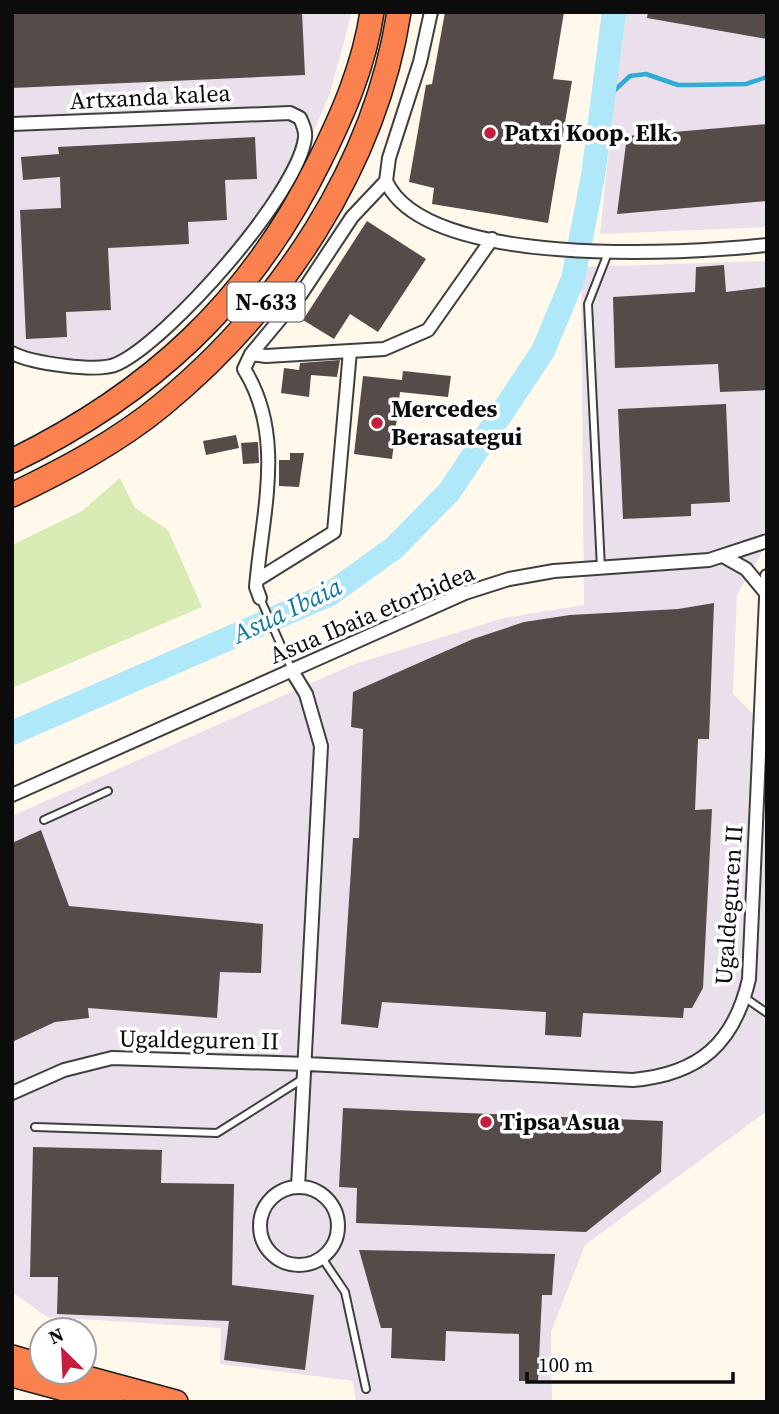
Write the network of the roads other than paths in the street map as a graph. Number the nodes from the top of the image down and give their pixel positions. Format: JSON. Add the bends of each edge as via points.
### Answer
{"nodes":[{"id":1,"x":372,"y":12,"type":"edge"},
{"id":2,"x":399,"y":12,"type":"edge"},
{"id":3,"x":431,"y":12,"type":"edge"},
{"id":4,"x":12,"y":124,"type":"edge"},
{"id":5,"x":386,"y":180,"type":"junction"},
{"id":6,"x":492,"y":239,"type":"junction"},
{"id":7,"x":767,"y":245,"type":"edge"},
{"id":8,"x":608,"y":253,"type":"junction"},
{"id":9,"x":350,"y":351,"type":"junction"},
{"id":10,"x":12,"y":354,"type":"edge"},
{"id":11,"x":251,"y":354,"type":"junction"},
{"id":12,"x":12,"y":461,"type":"edge"},
{"id":13,"x":12,"y":495,"type":"edge"},
{"id":14,"x":767,"y":541,"type":"edge"},
{"id":15,"x":723,"y":555,"type":"junction"},
{"id":16,"x":601,"y":568,"type":"junction"},
{"id":17,"x":767,"y":576,"type":"edge"},
{"id":18,"x":257,"y":580,"type":"junction"},
{"id":19,"x":765,"y":592,"type":"junction"},
{"id":20,"x":260,"y":598,"type":"joint"},
{"id":21,"x":292,"y":671,"type":"junction"},
{"id":22,"x":763,"y":741,"type":"edge"},
{"id":23,"x":108,"y":791,"type":"dead end"},
{"id":24,"x":12,"y":795,"type":"edge"},
{"id":25,"x":44,"y":820,"type":"dead end"},
{"id":26,"x":744,"y":997,"type":"junction"},
{"id":27,"x":767,"y":1013,"type":"edge"},
{"id":28,"x":307,"y":1070,"type":"junction"},
{"id":29,"x":12,"y":1093,"type":"edge"},
{"id":30,"x":34,"y":1126,"type":"dead end"},
{"id":31,"x":298,"y":1187,"type":"junction"},
{"id":32,"x":322,"y":1258,"type":"junction"},
{"id":33,"x":12,"y":1375,"type":"edge"},
{"id":34,"x":98,"y":1381,"type":"edge"},
{"id":35,"x":366,"y":1389,"type":"dead end"},
{"id":36,"x":112,"y":1402,"type":"edge"},
{"id":37,"x":176,"y":1402,"type":"edge"}],
"edges":[{"from":1,"to":12,"type":"highway","number":"N-633","via":[[347,107],[300,201],[242,288],[170,361],[138,386],[77,427]]},
{"from":2,"to":13,"type":"highway","number":"N-633","via":[[378,98],[360,146],[323,217],[265,303],[160,407],[86,456]]},
{"from":3,"to":5,"type":"street"},
{"from":4,"to":10,"type":"street","name":"Artxanda kalea","via":[[290,113],[300,118],[305,139],[298,160],[239,251],[199,296],[138,351],[115,365],[98,368]]},
{"from":5,"to":6,"type":"street","via":[[398,202],[411,211]]},
{"from":5,"to":11,"type":"street","via":[[352,217],[300,294]]},
{"from":6,"to":8,"type":"street"},
{"from":6,"to":9,"type":"street","via":[[428,330],[384,349]]},
{"from":7,"to":8,"type":"street","via":[[694,253]]},
{"from":8,"to":16,"type":"lane","via":[[588,304]]},
{"from":9,"to":11,"type":"street"},
{"from":9,"to":18,"type":"street","via":[[334,531]]},
{"from":11,"to":18,"type":"street","via":[[244,369],[261,403],[269,457]]},
{"from":14,"to":15,"type":"street","name":"Asua Ibaia etorbidea"},
{"from":15,"to":16,"type":"street","name":"Asua Ibaia etorbidea"},
{"from":15,"to":19,"type":"street","via":[[746,569]]},
{"from":16,"to":21,"type":"street","name":"Asua Ibaia etorbidea","via":[[554,571],[476,590]]},
{"from":17,"to":19,"type":"street","name":"Ugaldeguren II"},
{"from":18,"to":20,"type":"street"},
{"from":19,"to":22,"type":"street","name":"Ugaldeguren II"},
{"from":20,"to":21,"type":"lane","name":"Ugaldeguren II"},
{"from":21,"to":24,"type":"street","name":"Asua Ibaia etorbidea"},
{"from":21,"to":28,"type":"street","name":"Ugaldeguren II","via":[[306,694],[321,746]]},
{"from":22,"to":26,"type":"street","name":"Ugaldeguren II","via":[[749,979]]},
{"from":23,"to":25,"type":"lane"},
{"from":26,"to":27,"type":"lane"},
{"from":26,"to":28,"type":"street","name":"Ugaldeguren II","via":[[737,1019],[714,1049],[681,1072],[658,1078]]},
{"from":28,"to":29,"type":"street","name":"Ugaldeguren II","via":[[112,1058],[64,1070]]},
{"from":28,"to":30,"type":"lane","via":[[217,1133]]},
{"from":28,"to":31,"type":"street","name":"Ugaldeguren II"},
{"from":31,"to":32,"type":"street","via":[[321,1194],[336,1214],[336,1238]]},
{"from":31,"to":32,"type":"street","via":[[285,1189],[265,1206],[260,1219],[264,1245],[284,1263],[310,1264]]},
{"from":32,"to":35,"type":"lane","via":[[345,1292]]},
{"from":33,"to":36,"type":"highway"},
{"from":34,"to":37,"type":"highway"}]}
